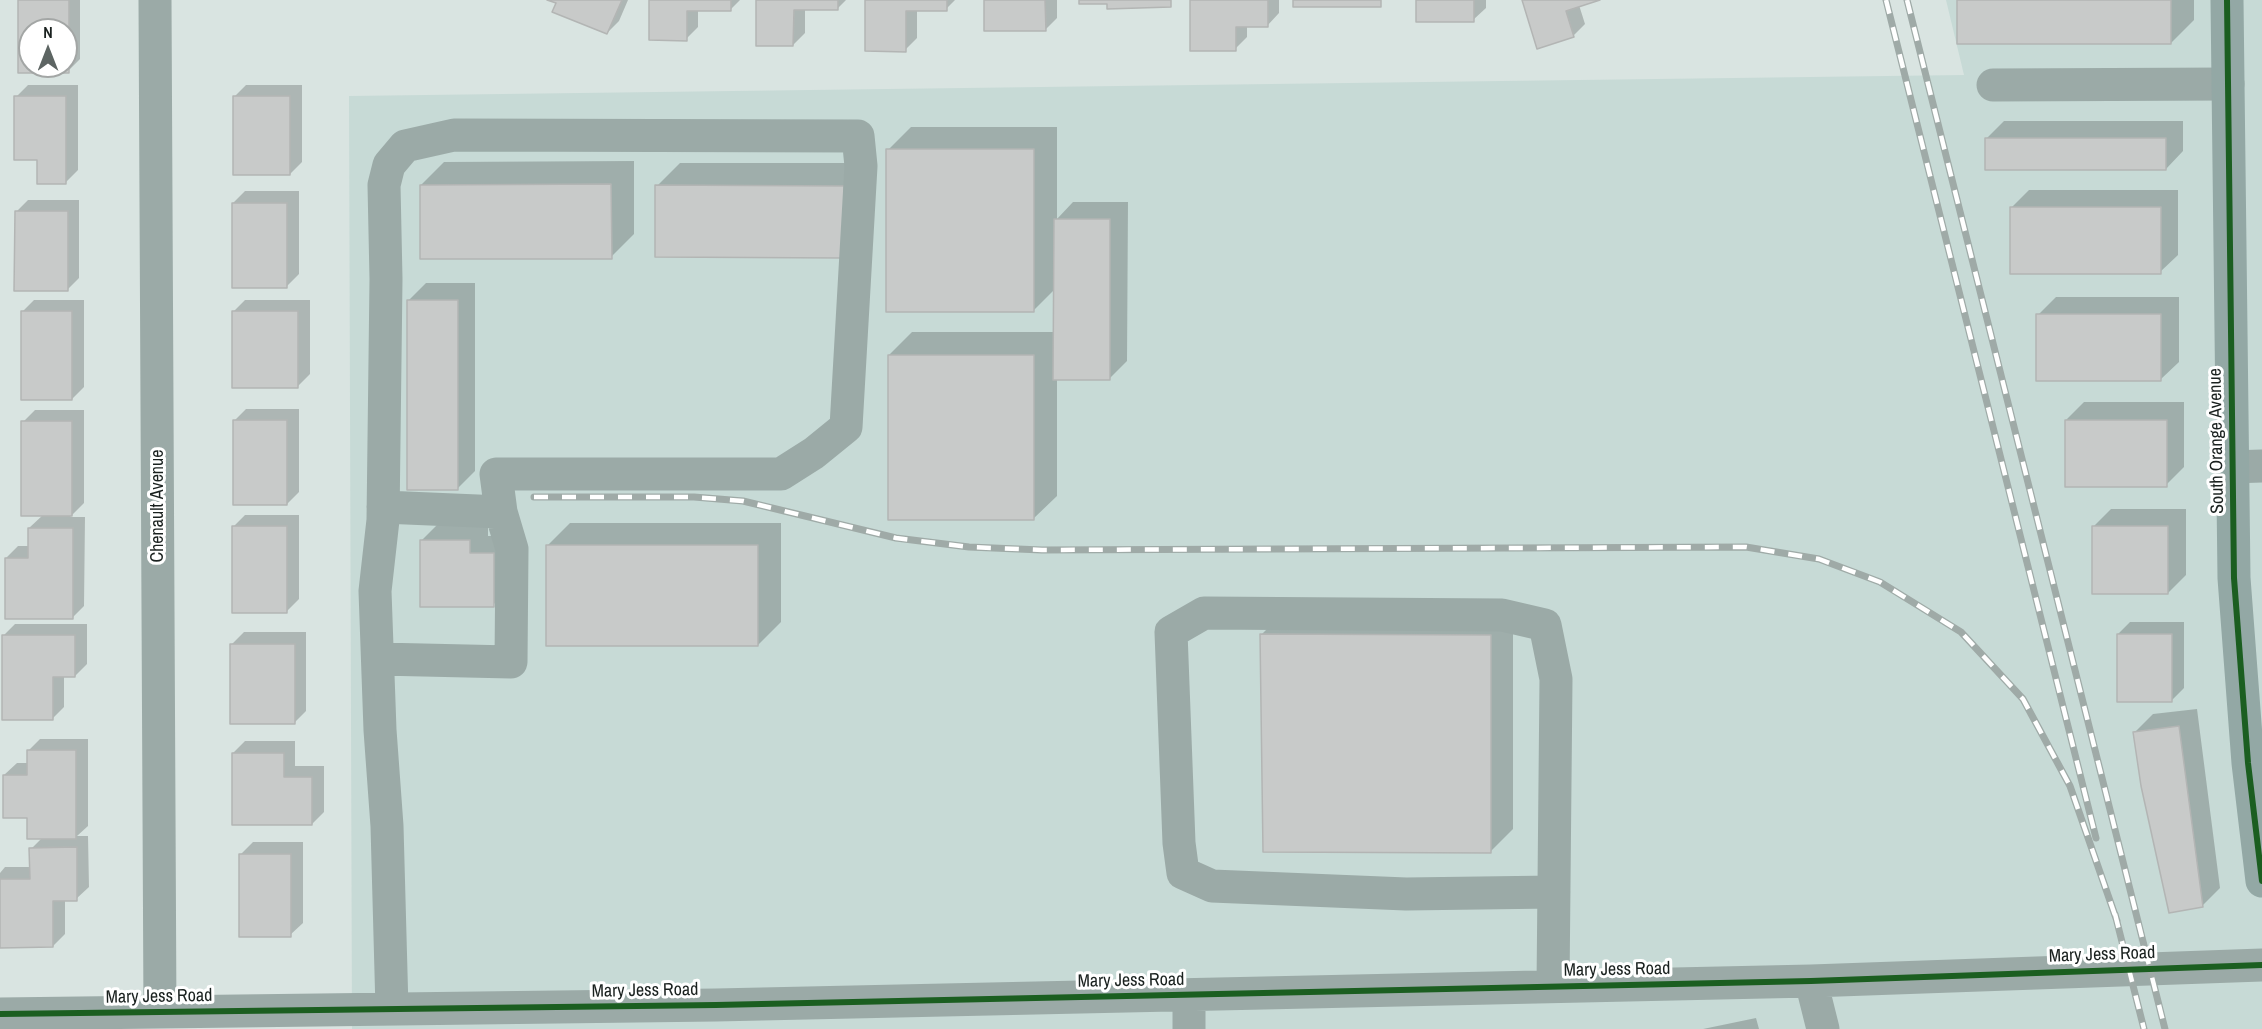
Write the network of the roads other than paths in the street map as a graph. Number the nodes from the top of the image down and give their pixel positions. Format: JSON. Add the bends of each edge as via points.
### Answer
{"nodes":[{"id":1,"x":156,"y":0,"type":"edge"},
{"id":2,"x":2227,"y":0,"type":"edge"},
{"id":3,"x":2228,"y":84,"type":"junction"},
{"id":4,"x":1993,"y":85,"type":"dead end"},
{"id":5,"x":2247,"y":467,"type":"edge"},
{"id":6,"x":383,"y":507,"type":"junction"},
{"id":7,"x":501,"y":512,"type":"junction"},
{"id":8,"x":379,"y":659,"type":"junction"},
{"id":9,"x":2252,"y":701,"type":"edge"},
{"id":10,"x":2262,"y":881,"type":"edge"},
{"id":11,"x":1554,"y":892,"type":"junction"},
{"id":12,"x":2262,"y":965,"type":"edge"},
{"id":13,"x":1811,"y":981,"type":"junction"},
{"id":14,"x":1553,"y":986,"type":"junction"},
{"id":15,"x":1189,"y":995,"type":"junction"},
{"id":16,"x":392,"y":1009,"type":"junction"},
{"id":17,"x":159,"y":1012,"type":"junction"},
{"id":18,"x":0,"y":1014,"type":"edge"},
{"id":19,"x":716,"y":1017,"type":"edge"},
{"id":20,"x":91,"y":1021,"type":"edge"},
{"id":21,"x":1189,"y":1029,"type":"edge"},
{"id":22,"x":1823,"y":1029,"type":"edge"}],
"edges":[{"from":1,"to":17,"type":"street","name":"Chenault Avenue"},
{"from":2,"to":3,"type":"main road","name":"South Orange Avenue"},
{"from":3,"to":4,"type":"street"},
{"from":3,"to":5,"type":"main road","name":"South Orange Avenue"},
{"from":5,"to":9,"type":"main road","name":"South Orange Avenue","via":[[2234,578]]},
{"from":6,"to":7,"type":"street"},
{"from":6,"to":7,"type":"street","via":[[384,185],[389,165],[405,146],[454,135],[858,136],[861,166],[846,427],[781,474],[496,474]]},
{"from":6,"to":8,"type":"street","via":[[375,591]]},
{"from":7,"to":8,"type":"street","via":[[512,549],[511,662]]},
{"from":8,"to":16,"type":"street"},
{"from":9,"to":10,"type":"main road","name":"South Orange Avenue"},
{"from":11,"to":11,"type":"street","via":[[1556,679],[1545,625],[1502,615],[1204,613],[1171,632],[1183,873],[1212,886],[1406,894]]},
{"from":11,"to":14,"type":"street"},
{"from":12,"to":13,"type":"street","name":"Mary Jess Road"},
{"from":13,"to":14,"type":"street","name":"Mary Jess Road"},
{"from":13,"to":22,"type":"street"},
{"from":14,"to":15,"type":"street","name":"Mary Jess Road"},
{"from":15,"to":19,"type":"street","name":"Mary Jess Road"},
{"from":15,"to":21,"type":"street"},
{"from":16,"to":17,"type":"street","name":"Mary Jess Road"},
{"from":16,"to":19,"type":"street","name":"Mary Jess Road"},
{"from":17,"to":20,"type":"street","name":"Mary Jess Road"},
{"from":18,"to":20,"type":"street","name":"Mary Jess Road"}]}
